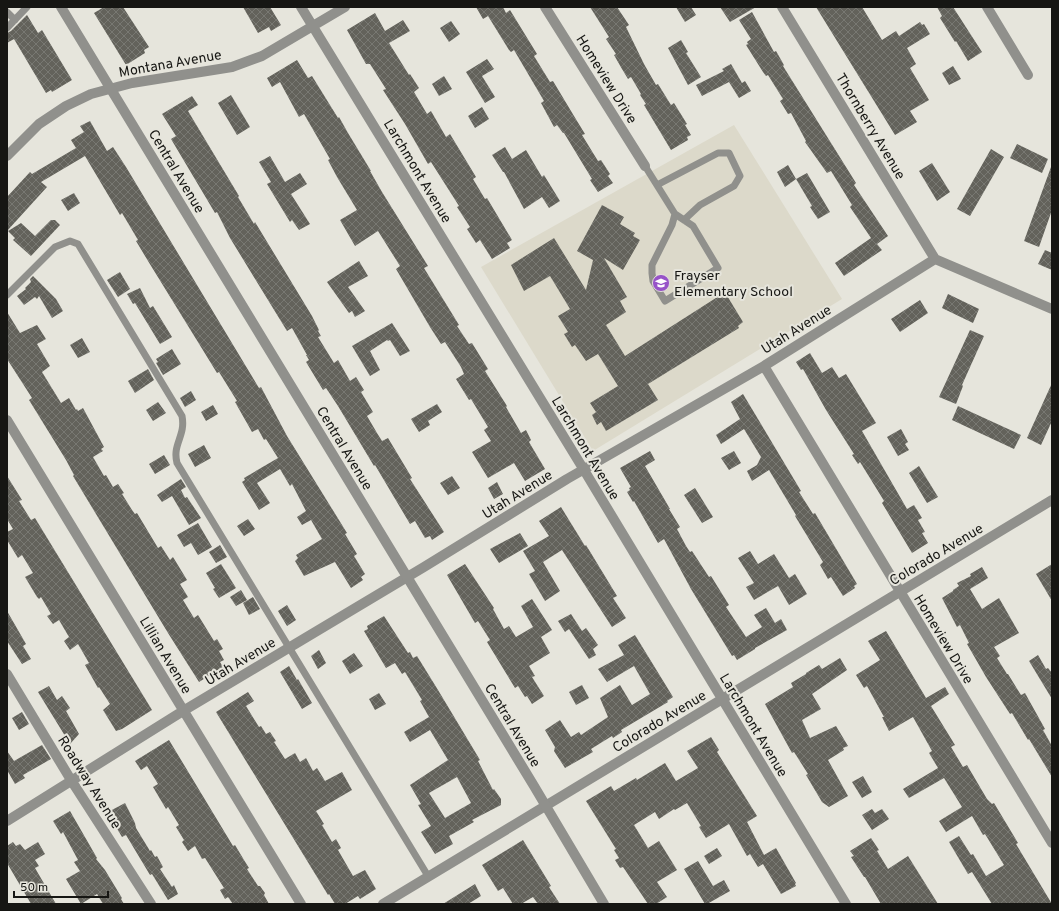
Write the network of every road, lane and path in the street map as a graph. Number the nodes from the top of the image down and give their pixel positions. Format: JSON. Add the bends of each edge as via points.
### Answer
{"nodes":[{"id":1,"x":27,"y":7,"type":"edge"},
{"id":2,"x":61,"y":7,"type":"edge"},
{"id":3,"x":301,"y":7,"type":"edge"},
{"id":4,"x":346,"y":7,"type":"edge"},
{"id":5,"x":545,"y":7,"type":"edge"},
{"id":6,"x":782,"y":7,"type":"edge"},
{"id":7,"x":987,"y":7,"type":"edge"},
{"id":8,"x":7,"y":12,"type":"edge"},
{"id":9,"x":15,"y":20,"type":"junction"},
{"id":10,"x":313,"y":27,"type":"junction"},
{"id":11,"x":7,"y":28,"type":"edge"},
{"id":12,"x":1028,"y":75,"type":"dead end"},
{"id":13,"x":110,"y":88,"type":"junction"},
{"id":14,"x":7,"y":156,"type":"edge"},
{"id":15,"x":646,"y":166,"type":"joint"},
{"id":16,"x":657,"y":185,"type":"junction"},
{"id":17,"x":675,"y":214,"type":"junction"},
{"id":18,"x":684,"y":220,"type":"junction"},
{"id":19,"x":935,"y":259,"type":"junction"},
{"id":20,"x":7,"y":295,"type":"edge"},
{"id":21,"x":1052,"y":309,"type":"edge"},
{"id":22,"x":764,"y":366,"type":"junction"},
{"id":23,"x":7,"y":420,"type":"edge"},
{"id":24,"x":584,"y":470,"type":"junction"},
{"id":25,"x":1052,"y":500,"type":"edge"},
{"id":26,"x":407,"y":577,"type":"junction"},
{"id":27,"x":900,"y":592,"type":"junction"},
{"id":28,"x":290,"y":648,"type":"junction"},
{"id":29,"x":7,"y":674,"type":"edge"},
{"id":30,"x":722,"y":699,"type":"junction"},
{"id":31,"x":184,"y":711,"type":"junction"},
{"id":32,"x":71,"y":780,"type":"junction"},
{"id":33,"x":545,"y":806,"type":"junction"},
{"id":34,"x":7,"y":821,"type":"edge"},
{"id":35,"x":1052,"y":843,"type":"edge"},
{"id":36,"x":428,"y":876,"type":"junction"},
{"id":37,"x":390,"y":902,"type":"edge"},
{"id":38,"x":151,"y":904,"type":"edge"},
{"id":39,"x":301,"y":904,"type":"edge"},
{"id":40,"x":604,"y":904,"type":"edge"},
{"id":41,"x":846,"y":904,"type":"edge"}],
"edges":[{"from":1,"to":9,"type":"lane"},
{"from":2,"to":13,"type":"street","name":"Central Avenue"},
{"from":3,"to":10,"type":"street","name":"Larchmont Avenue"},
{"from":4,"to":10,"type":"street","name":"Montana Avenue"},
{"from":5,"to":15,"type":"street","name":"Homeview Drive"},
{"from":6,"to":19,"type":"street","name":"Thornberry Avenue"},
{"from":7,"to":12,"type":"street"},
{"from":8,"to":9,"type":"lane"},
{"from":9,"to":11,"type":"lane"},
{"from":10,"to":13,"type":"street","name":"Montana Avenue","via":[[262,56],[232,66]]},
{"from":10,"to":24,"type":"street","name":"Larchmont Avenue"},
{"from":13,"to":14,"type":"street","name":"Montana Avenue","via":[[66,106],[39,124]]},
{"from":13,"to":26,"type":"street","name":"Central Avenue"},
{"from":15,"to":16,"type":"lane"},
{"from":16,"to":17,"type":"lane"},
{"from":16,"to":18,"type":"lane","via":[[718,153],[729,153],[740,176],[734,186],[700,205]]},
{"from":17,"to":18,"type":"lane"},
{"from":17,"to":18,"type":"lane","via":[[672,226],[652,265],[653,281],[665,301],[718,268],[692,226]]},
{"from":19,"to":21,"type":"street"},
{"from":19,"to":22,"type":"street","name":"Utah Avenue"},
{"from":20,"to":28,"type":"lane","via":[[55,247],[70,241],[78,244],[182,416],[183,428],[175,451],[177,463]]},
{"from":22,"to":24,"type":"street","name":"Utah Avenue"},
{"from":22,"to":27,"type":"street","name":"Homeview Drive"},
{"from":23,"to":31,"type":"street","name":"Lillian Avenue"},
{"from":24,"to":26,"type":"street","name":"Utah Avenue"},
{"from":24,"to":30,"type":"street","name":"Larchmont Avenue"},
{"from":25,"to":27,"type":"street","name":"Colorado Avenue"},
{"from":26,"to":28,"type":"street","name":"Utah Avenue"},
{"from":26,"to":33,"type":"street","name":"Central Avenue"},
{"from":27,"to":30,"type":"street","name":"Colorado Avenue"},
{"from":27,"to":35,"type":"street","name":"Homeview Drive"},
{"from":28,"to":31,"type":"street","name":"Utah Avenue"},
{"from":28,"to":36,"type":"lane"},
{"from":29,"to":32,"type":"street","name":"Roadway Avenue"},
{"from":30,"to":33,"type":"street","name":"Colorado Avenue"},
{"from":30,"to":41,"type":"street","name":"Larchmont Avenue"},
{"from":31,"to":32,"type":"street","name":"Utah Avenue"},
{"from":31,"to":39,"type":"street","name":"Lillian Avenue"},
{"from":32,"to":34,"type":"street","name":"Utah Avenue"},
{"from":32,"to":38,"type":"street","name":"Roadway Avenue"},
{"from":33,"to":36,"type":"street","name":"Colorado Avenue"},
{"from":33,"to":40,"type":"street","name":"Central Avenue"},
{"from":36,"to":37,"type":"street","name":"Colorado Avenue"}]}
